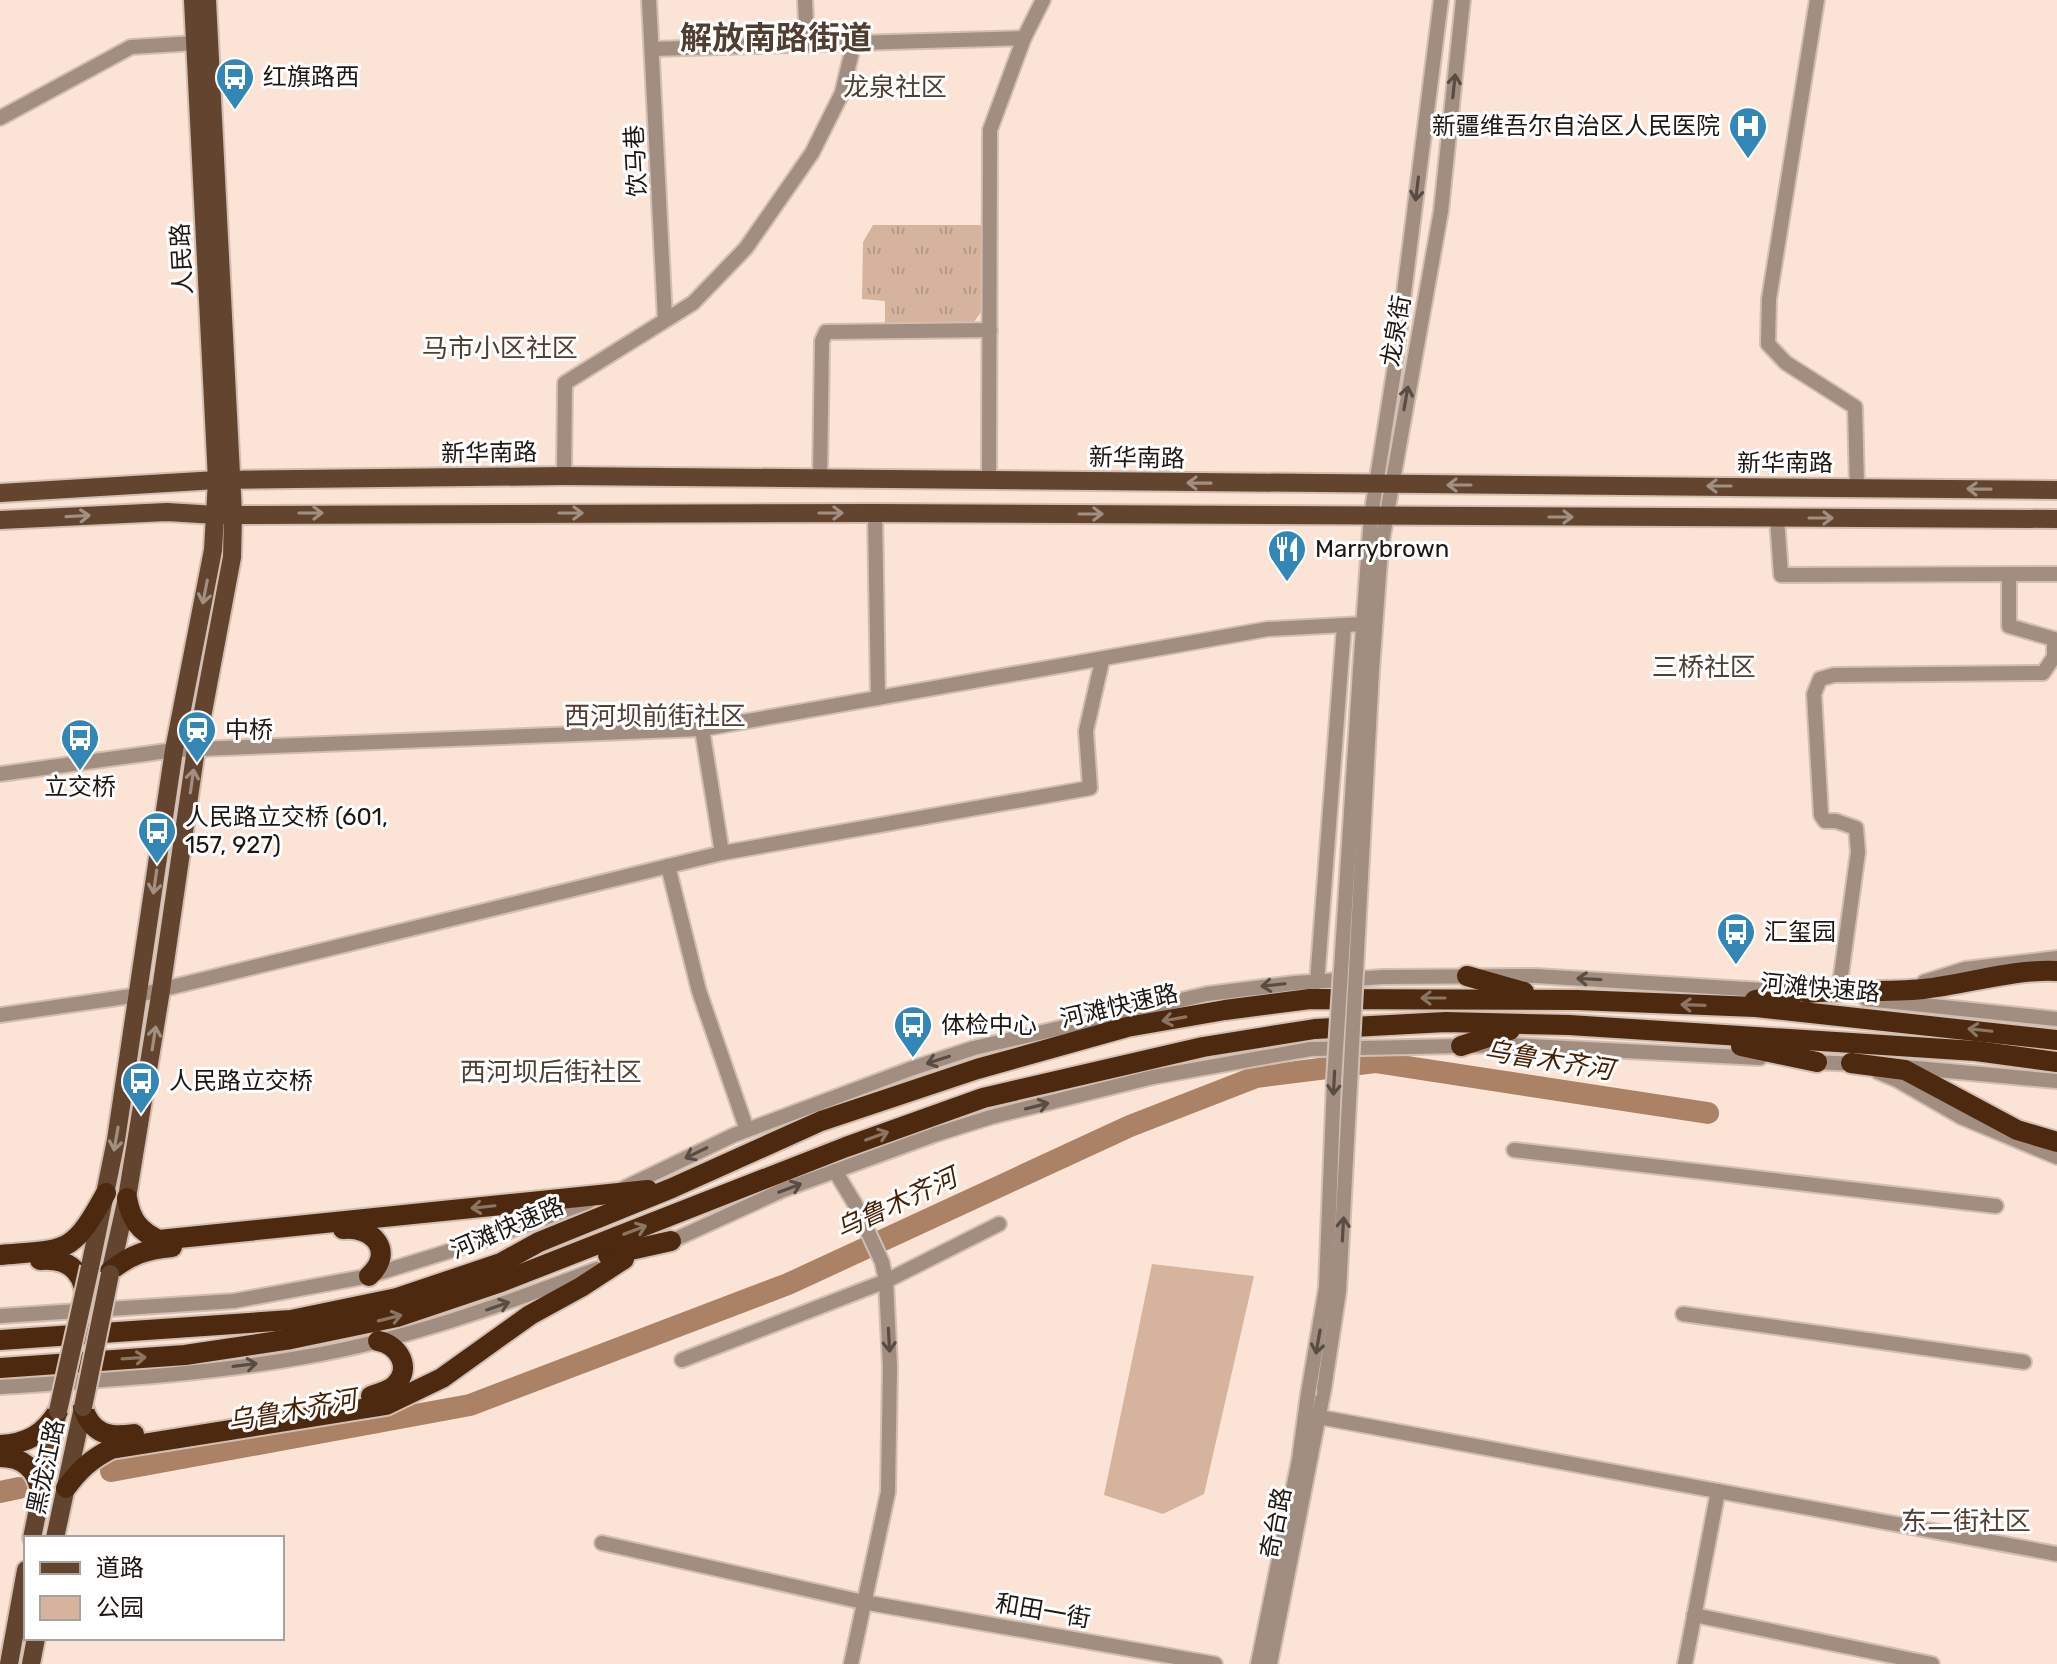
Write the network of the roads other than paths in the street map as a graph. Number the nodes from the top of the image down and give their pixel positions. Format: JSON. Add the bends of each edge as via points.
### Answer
{"nodes":[{"id":1,"x":193,"y":0,"type":"edge"},
{"id":2,"x":207,"y":0,"type":"edge"},
{"id":3,"x":649,"y":0,"type":"edge"},
{"id":4,"x":805,"y":0,"type":"edge"},
{"id":5,"x":1043,"y":0,"type":"edge"},
{"id":6,"x":1441,"y":0,"type":"edge"},
{"id":7,"x":1463,"y":0,"type":"edge"},
{"id":8,"x":1817,"y":0,"type":"edge"},
{"id":9,"x":1024,"y":38,"type":"junction"},
{"id":10,"x":195,"y":43,"type":"junction"},
{"id":11,"x":854,"y":43,"type":"junction"},
{"id":12,"x":807,"y":44,"type":"junction"},
{"id":13,"x":652,"y":49,"type":"junction"},
{"id":14,"x":0,"y":118,"type":"edge"},
{"id":15,"x":665,"y":320,"type":"junction"},
{"id":16,"x":990,"y":330,"type":"junction"},
{"id":17,"x":564,"y":476,"type":"junction"},
{"id":18,"x":820,"y":479,"type":"junction"},
{"id":19,"x":224,"y":480,"type":"junction"},
{"id":20,"x":989,"y":480,"type":"junction"},
{"id":21,"x":1383,"y":485,"type":"junction"},
{"id":22,"x":1857,"y":487,"type":"junction"},
{"id":23,"x":2057,"y":490,"type":"edge"},
{"id":24,"x":0,"y":493,"type":"edge"},
{"id":25,"x":875,"y":513,"type":"junction"},
{"id":26,"x":225,"y":514,"type":"junction"},
{"id":27,"x":1379,"y":516,"type":"junction"},
{"id":28,"x":1777,"y":518,"type":"junction"},
{"id":29,"x":2057,"y":519,"type":"edge"},
{"id":30,"x":0,"y":520,"type":"edge"},
{"id":31,"x":2009,"y":574,"type":"junction"},
{"id":32,"x":2057,"y":574,"type":"edge"},
{"id":33,"x":1363,"y":624,"type":"junction"},
{"id":34,"x":1344,"y":627,"type":"junction"},
{"id":35,"x":1102,"y":661,"type":"junction"},
{"id":36,"x":1366,"y":670,"type":"junction"},
{"id":37,"x":878,"y":698,"type":"junction"},
{"id":38,"x":702,"y":729,"type":"junction"},
{"id":39,"x":196,"y":749,"type":"junction"},
{"id":40,"x":174,"y":750,"type":"junction"},
{"id":41,"x":0,"y":774,"type":"edge"},
{"id":42,"x":722,"y":853,"type":"junction"},
{"id":43,"x":668,"y":866,"type":"junction"},
{"id":44,"x":2057,"y":958,"type":"edge"},
{"id":45,"x":2057,"y":971,"type":"edge"},
{"id":46,"x":1467,"y":976,"type":"junction"},
{"id":47,"x":1317,"y":982,"type":"junction"},
{"id":48,"x":161,"y":990,"type":"junction"},
{"id":49,"x":1839,"y":990,"type":"junction"},
{"id":50,"x":1890,"y":991,"type":"junction"},
{"id":51,"x":1803,"y":993,"type":"junction"},
{"id":52,"x":139,"y":995,"type":"junction"},
{"id":53,"x":1554,"y":1000,"type":"junction"},
{"id":54,"x":1724,"y":1006,"type":"junction"},
{"id":55,"x":0,"y":1015,"type":"edge"},
{"id":56,"x":2057,"y":1019,"type":"edge"},
{"id":57,"x":1534,"y":1024,"type":"junction"},
{"id":58,"x":1682,"y":1034,"type":"junction"},
{"id":59,"x":2057,"y":1040,"type":"edge"},
{"id":60,"x":1461,"y":1046,"type":"junction"},
{"id":61,"x":1817,"y":1062,"type":"junction"},
{"id":62,"x":2057,"y":1062,"type":"edge"},
{"id":63,"x":1857,"y":1064,"type":"junction"},
{"id":64,"x":2057,"y":1081,"type":"edge"},
{"id":65,"x":747,"y":1130,"type":"junction"},
{"id":66,"x":2057,"y":1142,"type":"edge"},
{"id":67,"x":1514,"y":1150,"type":"dead end"},
{"id":68,"x":2057,"y":1157,"type":"edge"},
{"id":69,"x":835,"y":1171,"type":"junction"},
{"id":70,"x":672,"y":1188,"type":"junction"},
{"id":71,"x":106,"y":1193,"type":"junction"},
{"id":72,"x":610,"y":1194,"type":"junction"},
{"id":73,"x":127,"y":1198,"type":"junction"},
{"id":74,"x":1996,"y":1206,"type":"dead end"},
{"id":75,"x":999,"y":1224,"type":"dead end"},
{"id":76,"x":671,"y":1241,"type":"junction"},
{"id":77,"x":0,"y":1255,"type":"edge"},
{"id":78,"x":624,"y":1259,"type":"junction"},
{"id":79,"x":0,"y":1262,"type":"edge"},
{"id":80,"x":103,"y":1270,"type":"junction"},
{"id":81,"x":518,"y":1275,"type":"junction"},
{"id":82,"x":369,"y":1276,"type":"junction"},
{"id":83,"x":886,"y":1281,"type":"junction"},
{"id":84,"x":85,"y":1294,"type":"junction"},
{"id":85,"x":1683,"y":1314,"type":"dead end"},
{"id":86,"x":0,"y":1316,"type":"edge"},
{"id":87,"x":0,"y":1340,"type":"edge"},
{"id":88,"x":378,"y":1341,"type":"junction"},
{"id":89,"x":682,"y":1360,"type":"dead end"},
{"id":90,"x":2024,"y":1362,"type":"dead end"},
{"id":91,"x":0,"y":1368,"type":"edge"},
{"id":92,"x":0,"y":1387,"type":"edge"},
{"id":93,"x":83,"y":1407,"type":"junction"},
{"id":94,"x":58,"y":1411,"type":"junction"},
{"id":95,"x":1319,"y":1417,"type":"junction"},
{"id":96,"x":0,"y":1445,"type":"edge"},
{"id":97,"x":0,"y":1457,"type":"edge"},
{"id":98,"x":66,"y":1488,"type":"junction"},
{"id":99,"x":40,"y":1491,"type":"junction"},
{"id":100,"x":1718,"y":1491,"type":"junction"},
{"id":101,"x":32,"y":1536,"type":"edge"},
{"id":102,"x":55,"y":1536,"type":"edge"},
{"id":103,"x":602,"y":1543,"type":"dead end"},
{"id":104,"x":2057,"y":1554,"type":"edge"},
{"id":105,"x":24,"y":1581,"type":"edge"},
{"id":106,"x":863,"y":1602,"type":"junction"},
{"id":107,"x":1694,"y":1615,"type":"junction"},
{"id":108,"x":36,"y":1640,"type":"edge"},
{"id":109,"x":9,"y":1664,"type":"edge"},
{"id":110,"x":31,"y":1664,"type":"edge"},
{"id":111,"x":851,"y":1664,"type":"edge"},
{"id":112,"x":1215,"y":1664,"type":"edge"},
{"id":113,"x":1258,"y":1664,"type":"edge"},
{"id":114,"x":1270,"y":1664,"type":"edge"},
{"id":115,"x":1685,"y":1664,"type":"edge"},
{"id":116,"x":1932,"y":1664,"type":"edge"}],
"edges":[{"from":1,"to":10,"type":"main road","name":"人民路"},
{"from":2,"to":19,"type":"main road","name":"人民路"},
{"from":3,"to":13,"type":"street","name":"饮马巷"},
{"from":4,"to":12,"type":"street"},
{"from":5,"to":9,"type":"street"},
{"from":6,"to":21,"type":"street","name":"龙泉街","one_way":true},
{"from":21,"to":7,"type":"street","name":"龙泉街","one_way":true,"via":[[1441,211]]},
{"from":8,"to":22,"type":"street","via":[[1769,299],[1768,344],[1786,363],[1855,407]]},
{"from":9,"to":11,"type":"street"},
{"from":9,"to":16,"type":"street","via":[[990,130]]},
{"from":10,"to":14,"type":"street","via":[[131,47]]},
{"from":10,"to":19,"type":"main road","name":"人民路"},
{"from":11,"to":12,"type":"street"},
{"from":11,"to":15,"type":"street","via":[[842,93],[812,153],[746,248],[693,303]]},
{"from":12,"to":13,"type":"street"},
{"from":13,"to":15,"type":"street","name":"饮马巷"},
{"from":15,"to":17,"type":"street","via":[[565,383]]},
{"from":16,"to":18,"type":"street","via":[[826,332]]},
{"from":16,"to":20,"type":"street"},
{"from":17,"to":18,"type":"main road","name":"新华南路"},
{"from":17,"to":19,"type":"main road","name":"新华南路"},
{"from":18,"to":20,"type":"main road","name":"新华南路"},
{"from":19,"to":24,"type":"main road","name":"新华南路"},
{"from":19,"to":26,"type":"main road","name":"人民路"},
{"from":21,"to":20,"type":"main road","name":"新华南路","one_way":true},
{"from":22,"to":21,"type":"main road","name":"新华南路","one_way":true},
{"from":21,"to":27,"type":"street","name":"龙泉街"},
{"from":23,"to":22,"type":"main road","name":"新华南路","one_way":true},
{"from":26,"to":25,"type":"main road","one_way":true},
{"from":25,"to":27,"type":"main road","one_way":true},
{"from":25,"to":37,"type":"street"},
{"from":30,"to":26,"type":"main road","one_way":true},
{"from":26,"to":39,"type":"main road","via":[[232,557]]},
{"from":26,"to":40,"type":"main road","one_way":true,"via":[[213,550]]},
{"from":27,"to":28,"type":"main road","one_way":true},
{"from":27,"to":33,"type":"street","name":"龙泉街"},
{"from":27,"to":36,"type":"street","name":"龙泉街","via":[[1381,547]]},
{"from":28,"to":29,"type":"main road","one_way":true},
{"from":28,"to":31,"type":"street","via":[[1781,575]]},
{"from":31,"to":32,"type":"street"},
{"from":31,"to":49,"type":"street","via":[[2009,626],[2054,639],[2054,657],[2043,673],[1820,679],[1814,694],[1821,815],[1825,821],[1856,828],[1858,852]]},
{"from":33,"to":34,"type":"street"},
{"from":33,"to":36,"type":"street","name":"龙泉街"},
{"from":34,"to":35,"type":"street","via":[[1268,629]]},
{"from":34,"to":47,"type":"street"},
{"from":35,"to":37,"type":"street"},
{"from":35,"to":42,"type":"street","via":[[1086,731],[1090,788]]},
{"from":95,"to":36,"type":"street","name":"奇台路","one_way":true,"bridge":true,"via":[[1339,1291]]},
{"from":36,"to":113,"type":"street","name":"奇台路","one_way":true,"bridge":true,"via":[[1335,1066],[1326,1288],[1299,1460]]},
{"from":37,"to":38,"type":"street"},
{"from":38,"to":39,"type":"street"},
{"from":38,"to":42,"type":"street"},
{"from":39,"to":40,"type":"street"},
{"from":48,"to":39,"type":"main road","one_way":true},
{"from":40,"to":41,"type":"street"},
{"from":40,"to":52,"type":"main road","one_way":true},
{"from":42,"to":43,"type":"street"},
{"from":43,"to":48,"type":"street"},
{"from":43,"to":65,"type":"street","via":[[699,991]]},
{"from":44,"to":50,"type":"street","via":[[1965,969]]},
{"from":45,"to":50,"type":"highway"},
{"from":46,"to":47,"type":"street"},
{"from":51,"to":46,"type":"street","one_way":true},
{"from":46,"to":53,"type":"highway"},
{"from":47,"to":65,"type":"street","one_way":true,"via":[[1207,994],[974,1048]]},
{"from":48,"to":52,"type":"street"},
{"from":73,"to":48,"type":"main road","one_way":true},
{"from":49,"to":50,"type":"highway"},
{"from":49,"to":51,"type":"highway"},
{"from":51,"to":54,"type":"highway"},
{"from":51,"to":56,"type":"street"},
{"from":52,"to":55,"type":"street"},
{"from":52,"to":71,"type":"main road","one_way":true},
{"from":54,"to":53,"type":"highway","name":"河滩快速路","one_way":true},
{"from":53,"to":70,"type":"highway","name":"河滩快速路","one_way":true,"via":[[1310,999],[1127,1027],[821,1121]]},
{"from":59,"to":54,"type":"highway","name":"河滩快速路","one_way":true},
{"from":57,"to":58,"type":"highway","name":"河滩快速路"},
{"from":57,"to":60,"type":"highway"},
{"from":81,"to":57,"type":"highway","name":"河滩快速路","one_way":true,"via":[[983,1098],[1203,1047],[1315,1029],[1446,1022]]},
{"from":58,"to":61,"type":"highway"},
{"from":58,"to":62,"type":"highway","name":"河滩快速路","via":[[1976,1051]]},
{"from":60,"to":61,"type":"street"},
{"from":69,"to":60,"type":"street","one_way":true,"via":[[991,1117],[1153,1077],[1311,1049]]},
{"from":61,"to":63,"type":"street"},
{"from":63,"to":64,"type":"street"},
{"from":63,"to":66,"type":"highway","via":[[1905,1070],[2017,1130]]},
{"from":63,"to":68,"type":"street","via":[[1961,1117]]},
{"from":65,"to":72,"type":"street","one_way":true},
{"from":67,"to":74,"type":"street"},
{"from":76,"to":69,"type":"street","one_way":true},
{"from":69,"to":83,"type":"street","via":[[882,1262]]},
{"from":70,"to":72,"type":"highway"},
{"from":70,"to":87,"type":"highway","name":"河滩快速路","via":[[501,1263],[397,1298],[291,1320]]},
{"from":71,"to":77,"type":"highway","via":[[90,1223],[70,1244]]},
{"from":71,"to":80,"type":"main road"},
{"from":72,"to":73,"type":"highway","one_way":true,"via":[[159,1240],[136,1225]]},
{"from":72,"to":82,"type":"street"},
{"from":73,"to":80,"type":"main road"},
{"from":75,"to":83,"type":"street"},
{"from":76,"to":78,"type":"street"},
{"from":76,"to":81,"type":"highway"},
{"from":88,"to":78,"type":"street","one_way":true,"via":[[497,1306]]},
{"from":78,"to":98,"type":"highway","via":[[530,1315],[442,1378],[386,1405],[111,1449],[78,1471]]},
{"from":79,"to":84,"type":"highway","via":[[53,1259],[72,1266]]},
{"from":80,"to":82,"type":"highway","via":[[150,1249],[355,1228],[370,1233],[380,1247],[379,1263]]},
{"from":80,"to":84,"type":"main road","name":"黑龙江路","bridge":true},
{"from":80,"to":93,"type":"main road","name":"黑龙江路","bridge":true},
{"from":91,"to":81,"type":"highway","name":"河滩快速路","one_way":true,"via":[[185,1355],[291,1339],[397,1317]]},
{"from":82,"to":86,"type":"street","via":[[234,1301]]},
{"from":83,"to":89,"type":"street"},
{"from":83,"to":106,"type":"street","one_way":true,"via":[[888,1492]]},
{"from":84,"to":94,"type":"main road","name":"黑龙江路","bridge":true},
{"from":85,"to":90,"type":"street"},
{"from":92,"to":88,"type":"street","one_way":true,"via":[[188,1372],[305,1357]]},
{"from":88,"to":93,"type":"highway","via":[[399,1352],[402,1375],[392,1388],[357,1401],[112,1437],[93,1427]]},
{"from":93,"to":98,"type":"main road","name":"黑龙江路"},
{"from":94,"to":96,"type":"highway","via":[[39,1435]]},
{"from":94,"to":99,"type":"main road","name":"黑龙江路"},
{"from":95,"to":100,"type":"street"},
{"from":95,"to":114,"type":"street","name":"奇台路"},
{"from":97,"to":99,"type":"highway","via":[[26,1463]]},
{"from":98,"to":102,"type":"main road","name":"黑龙江路"},
{"from":99,"to":101,"type":"main road","name":"黑龙江路"},
{"from":100,"to":104,"type":"street"},
{"from":100,"to":107,"type":"street"},
{"from":103,"to":106,"type":"street","name":"和田一街"},
{"from":105,"to":109,"type":"main road"},
{"from":106,"to":111,"type":"street"},
{"from":106,"to":112,"type":"street","name":"和田一街"},
{"from":107,"to":115,"type":"street"},
{"from":107,"to":116,"type":"street"},
{"from":108,"to":110,"type":"main road"}]}
